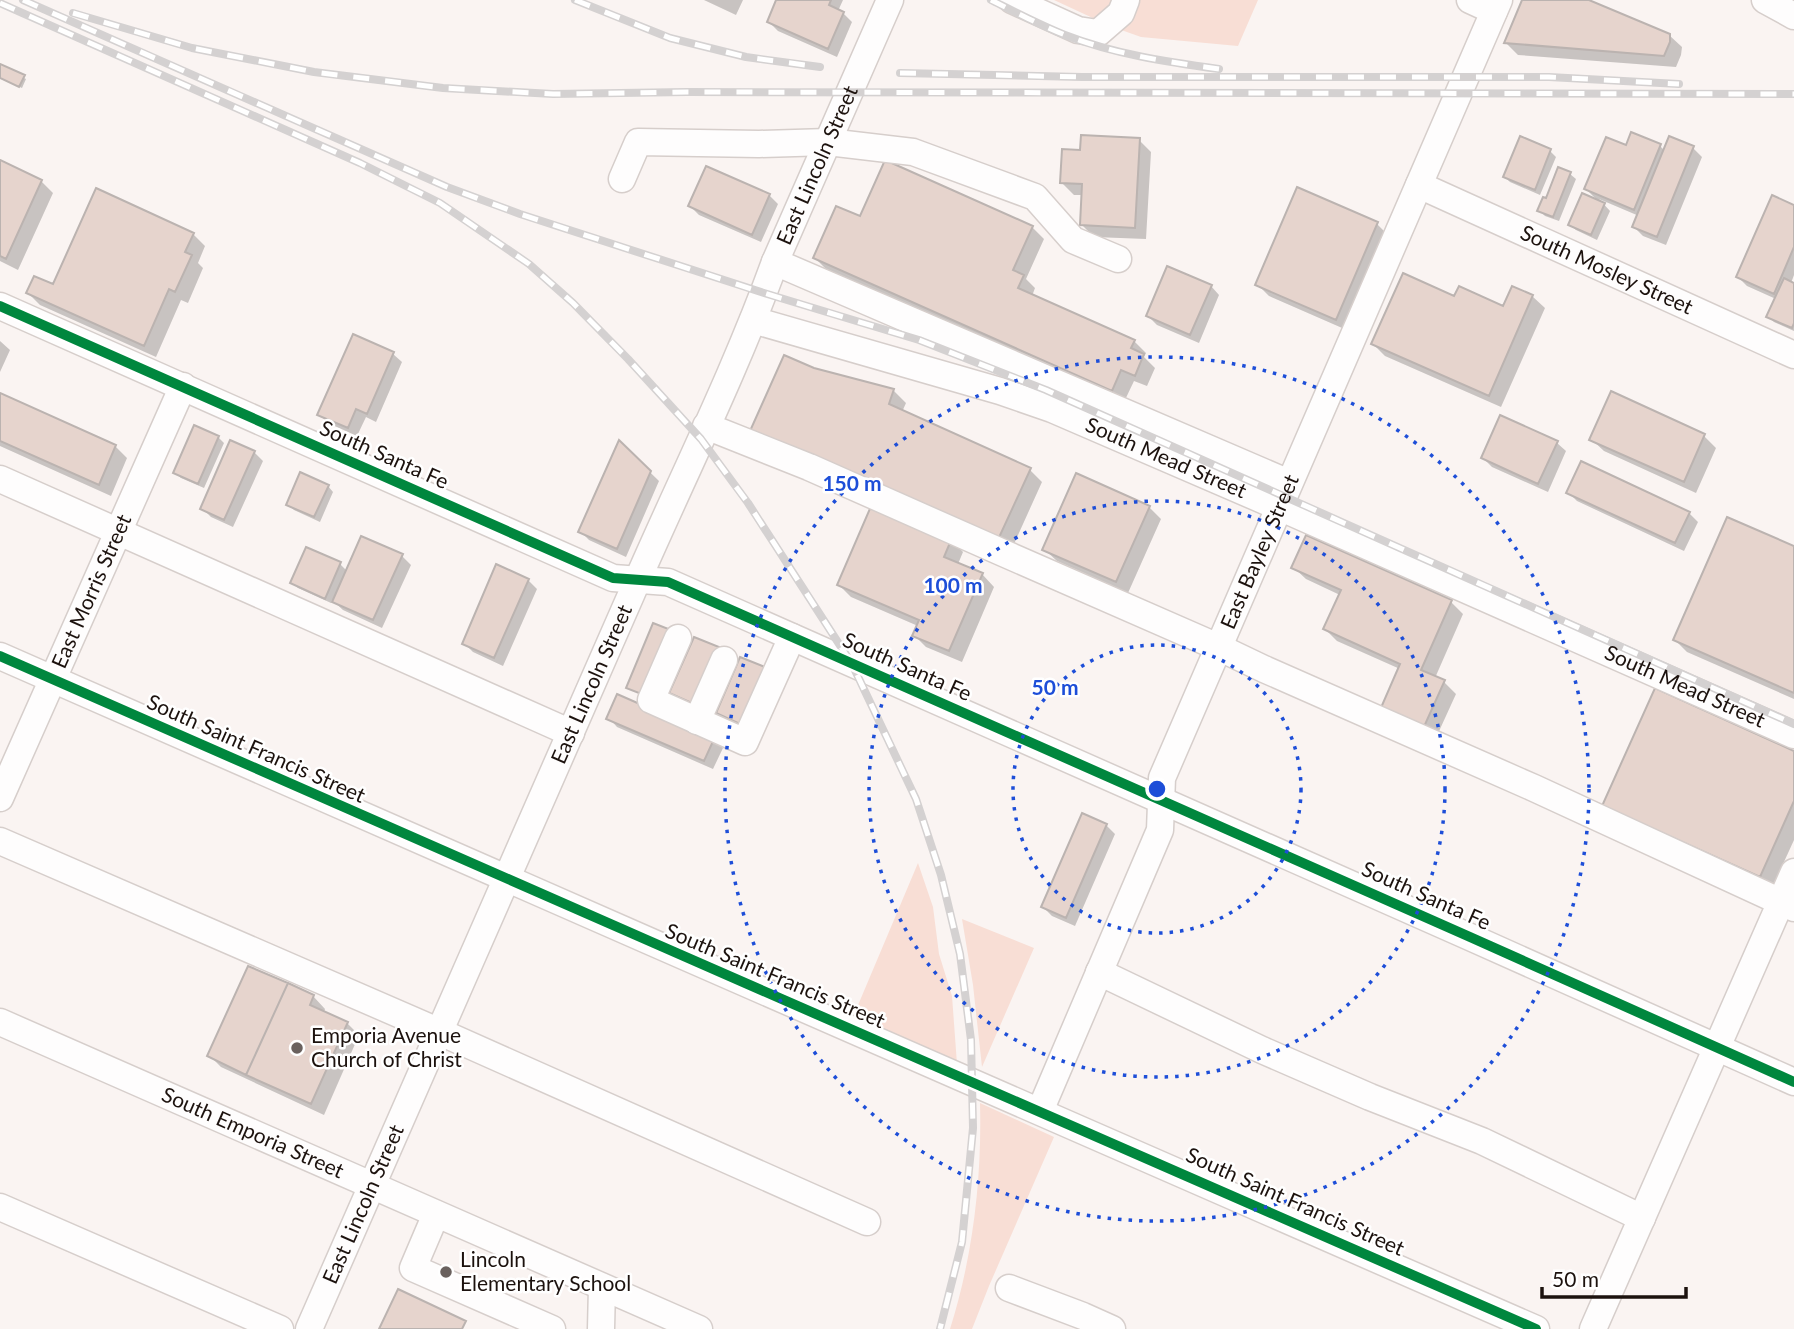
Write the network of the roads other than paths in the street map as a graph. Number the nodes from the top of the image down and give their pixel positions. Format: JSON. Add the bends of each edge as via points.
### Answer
{"nodes":[{"id":1,"x":890,"y":0,"type":"edge"},
{"id":2,"x":1012,"y":0,"type":"edge"},
{"id":3,"x":1126,"y":0,"type":"edge"},
{"id":4,"x":1470,"y":0,"type":"edge"},
{"id":5,"x":1765,"y":0,"type":"edge"},
{"id":6,"x":1497,"y":6,"type":"edge"},
{"id":7,"x":1794,"y":16,"type":"edge"},
{"id":8,"x":828,"y":142,"type":"junction"},
{"id":9,"x":622,"y":179,"type":"dead end"},
{"id":10,"x":1419,"y":185,"type":"junction"},
{"id":11,"x":1118,"y":260,"type":"dead end"},
{"id":12,"x":775,"y":262,"type":"junction"},
{"id":13,"x":0,"y":306,"type":"edge"},
{"id":14,"x":753,"y":320,"type":"junction"},
{"id":15,"x":1794,"y":355,"type":"edge"},
{"id":16,"x":183,"y":387,"type":"junction"},
{"id":17,"x":706,"y":426,"type":"junction"},
{"id":18,"x":0,"y":479,"type":"edge"},
{"id":19,"x":1284,"y":495,"type":"junction"},
{"id":20,"x":117,"y":531,"type":"junction"},
{"id":21,"x":637,"y":580,"type":"junction"},
{"id":22,"x":792,"y":637,"type":"junction"},
{"id":23,"x":678,"y":638,"type":"dead end"},
{"id":24,"x":1218,"y":647,"type":"junction"},
{"id":25,"x":0,"y":656,"type":"edge"},
{"id":26,"x":724,"y":660,"type":"dead end"},
{"id":27,"x":52,"y":679,"type":"junction"},
{"id":28,"x":697,"y":721,"type":"junction"},
{"id":29,"x":571,"y":733,"type":"junction"},
{"id":30,"x":1794,"y":735,"type":"edge"},
{"id":31,"x":0,"y":798,"type":"edge"},
{"id":32,"x":1161,"y":802,"type":"junction"},
{"id":33,"x":0,"y":841,"type":"edge"},
{"id":34,"x":1794,"y":872,"type":"edge"},
{"id":35,"x":507,"y":880,"type":"junction"},
{"id":36,"x":1787,"y":905,"type":"edge"},
{"id":37,"x":1099,"y":972,"type":"junction"},
{"id":38,"x":0,"y":1022,"type":"edge"},
{"id":39,"x":440,"y":1032,"type":"junction"},
{"id":40,"x":1716,"y":1047,"type":"junction"},
{"id":41,"x":1794,"y":1082,"type":"edge"},
{"id":42,"x":1040,"y":1111,"type":"junction"},
{"id":43,"x":372,"y":1186,"type":"junction"},
{"id":44,"x":0,"y":1207,"type":"edge"},
{"id":45,"x":436,"y":1214,"type":"junction"},
{"id":46,"x":1642,"y":1217,"type":"junction"},
{"id":47,"x":867,"y":1222,"type":"dead end"},
{"id":48,"x":602,"y":1287,"type":"junction"},
{"id":49,"x":1009,"y":1288,"type":"dead end"},
{"id":50,"x":280,"y":1329,"type":"edge"},
{"id":51,"x":309,"y":1329,"type":"edge"},
{"id":52,"x":552,"y":1329,"type":"edge"},
{"id":53,"x":600,"y":1329,"type":"edge"},
{"id":54,"x":699,"y":1329,"type":"edge"},
{"id":55,"x":1112,"y":1329,"type":"edge"},
{"id":56,"x":1536,"y":1329,"type":"edge"},
{"id":57,"x":1593,"y":1329,"type":"edge"}],
"edges":[{"from":1,"to":8,"type":"street","name":"East Lincoln Street"},
{"from":2,"to":3,"type":"street","via":[[1078,30],[1098,33],[1121,13]]},
{"from":4,"to":6,"type":"street"},
{"from":5,"to":7,"type":"street"},
{"from":6,"to":10,"type":"street","name":"East Bayley Street"},
{"from":8,"to":9,"type":"street","via":[[638,142]]},
{"from":8,"to":11,"type":"street","via":[[913,152],[1035,197],[1073,240]]},
{"from":8,"to":12,"type":"street","name":"East Lincoln Street"},
{"from":10,"to":15,"type":"street","name":"South Mosley Street"},
{"from":10,"to":19,"type":"street","name":"East Bayley Street"},
{"from":12,"to":14,"type":"street","name":"East Lincoln Street"},
{"from":12,"to":19,"type":"street","name":"South Mead Street"},
{"from":13,"to":16,"type":"street","name":"South Santa Fe"},
{"from":14,"to":17,"type":"street","name":"East Lincoln Street"},
{"from":14,"to":19,"type":"street","name":"South Mead Street","via":[[1000,391]]},
{"from":16,"to":20,"type":"street","name":"East Morris Street"},
{"from":16,"to":21,"type":"street","name":"South Santa Fe","via":[[613,578]]},
{"from":17,"to":21,"type":"street","name":"East Lincoln Street"},
{"from":17,"to":24,"type":"street"},
{"from":18,"to":20,"type":"street"},
{"from":19,"to":24,"type":"street","name":"East Bayley Street"},
{"from":19,"to":30,"type":"street","name":"South Mead Street"},
{"from":20,"to":27,"type":"street","name":"East Morris Street"},
{"from":20,"to":29,"type":"street"},
{"from":21,"to":22,"type":"street","name":"South Santa Fe","via":[[668,582]]},
{"from":21,"to":29,"type":"street","name":"East Lincoln Street"},
{"from":22,"to":28,"type":"street","via":[[745,742]]},
{"from":22,"to":32,"type":"street","name":"South Santa Fe"},
{"from":23,"to":28,"type":"street","via":[[651,700]]},
{"from":24,"to":32,"type":"street","name":"East Bayley Street","via":[[1162,778]]},
{"from":24,"to":36,"type":"street"},
{"from":25,"to":27,"type":"street","name":"South Saint Francis Street"},
{"from":26,"to":28,"type":"street"},
{"from":27,"to":31,"type":"street","name":"East Morris Street"},
{"from":27,"to":35,"type":"street","name":"South Saint Francis Street"},
{"from":29,"to":35,"type":"street","name":"East Lincoln Street"},
{"from":32,"to":37,"type":"street","name":"East Bayley Street","via":[[1160,830]]},
{"from":32,"to":40,"type":"street","name":"South Santa Fe"},
{"from":33,"to":39,"type":"street"},
{"from":34,"to":36,"type":"street"},
{"from":35,"to":39,"type":"street","name":"East Lincoln Street"},
{"from":35,"to":42,"type":"street","name":"South Saint Francis Street"},
{"from":36,"to":40,"type":"street"},
{"from":37,"to":42,"type":"street","name":"East Bayley Street"},
{"from":37,"to":46,"type":"street","via":[[1262,1050],[1482,1141]]},
{"from":38,"to":43,"type":"street","name":"South Emporia Street"},
{"from":39,"to":43,"type":"street","name":"East Lincoln Street"},
{"from":39,"to":47,"type":"street"},
{"from":40,"to":41,"type":"street","name":"South Santa Fe"},
{"from":40,"to":46,"type":"street"},
{"from":42,"to":56,"type":"street","name":"South Saint Francis Street"},
{"from":43,"to":45,"type":"street","name":"South Emporia Street"},
{"from":43,"to":51,"type":"street","name":"East Lincoln Street"},
{"from":44,"to":50,"type":"street"},
{"from":45,"to":48,"type":"street","name":"South Emporia Street"},
{"from":45,"to":52,"type":"street","via":[[413,1268]]},
{"from":46,"to":57,"type":"street"},
{"from":48,"to":53,"type":"street"},
{"from":48,"to":54,"type":"street","name":"South Emporia Street"},
{"from":49,"to":55,"type":"street"}]}
